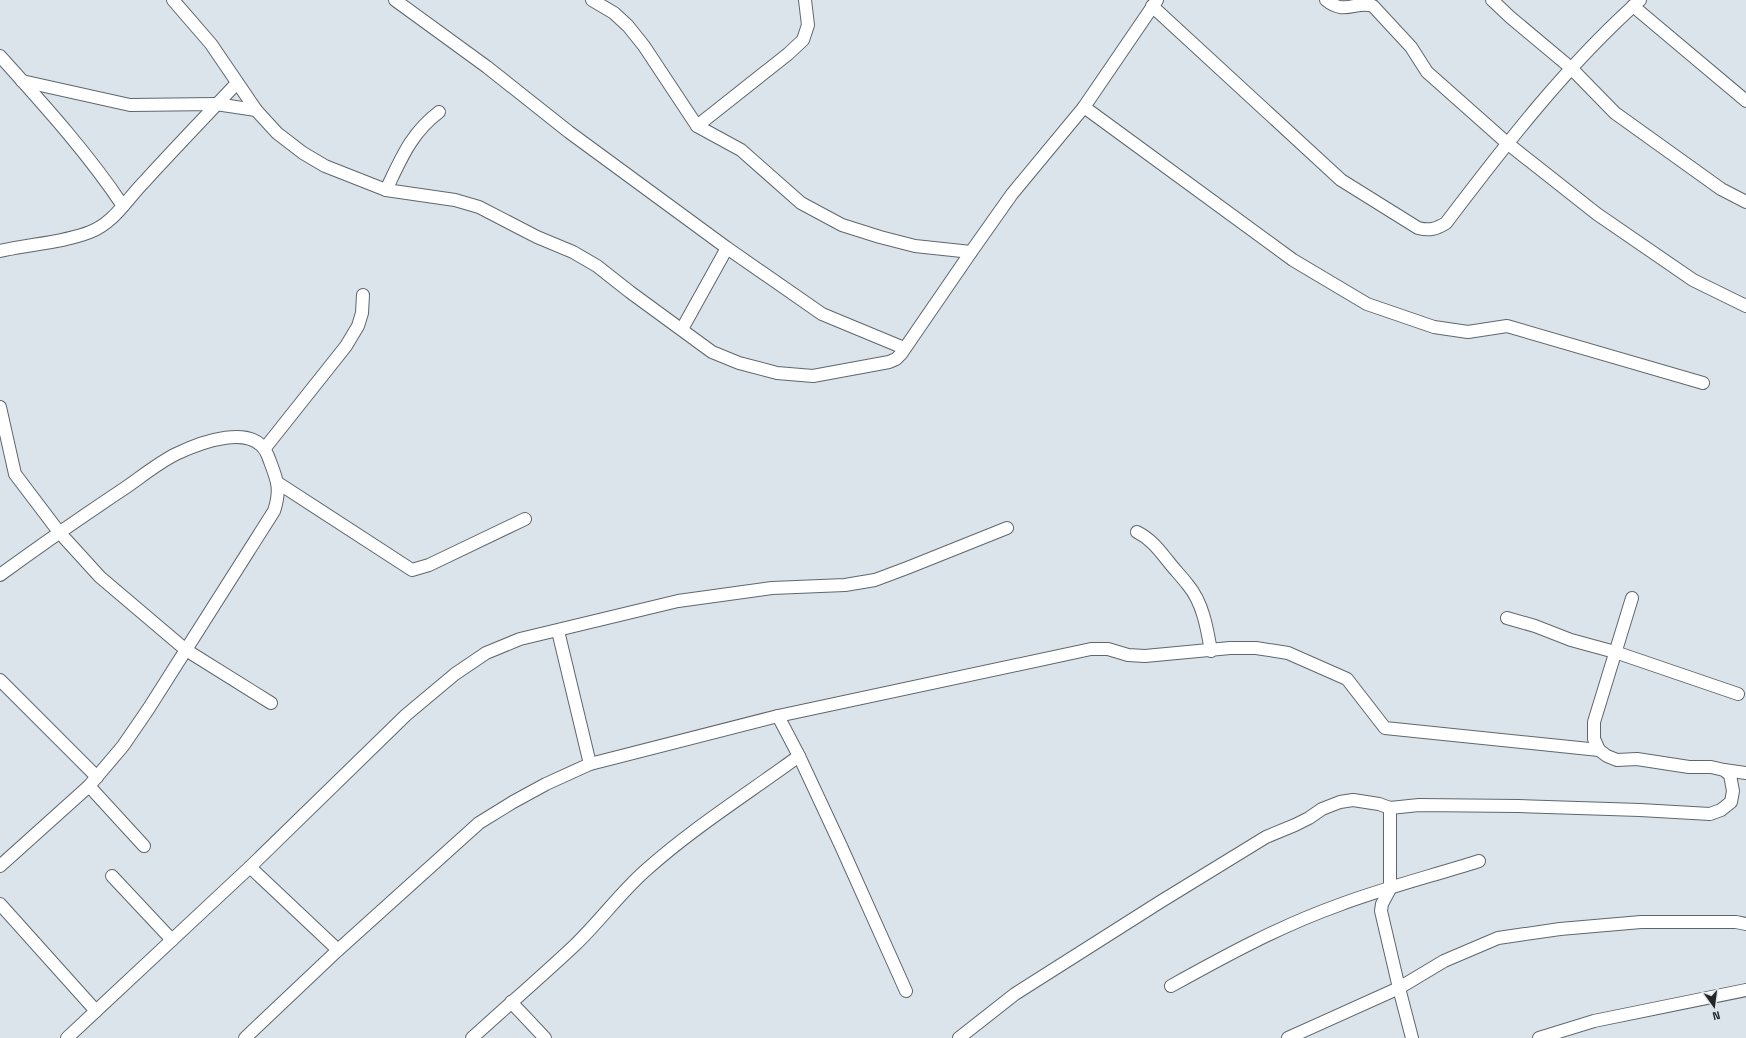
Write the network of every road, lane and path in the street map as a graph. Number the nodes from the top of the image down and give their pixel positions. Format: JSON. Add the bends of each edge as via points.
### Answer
{"nodes":[{"id":1,"x":173,"y":0,"type":"edge"},
{"id":2,"x":395,"y":0,"type":"edge"},
{"id":3,"x":592,"y":0,"type":"edge"},
{"id":4,"x":805,"y":0,"type":"edge"},
{"id":5,"x":1326,"y":0,"type":"edge"},
{"id":6,"x":1492,"y":0,"type":"edge"},
{"id":7,"x":1155,"y":3,"type":"edge"},
{"id":8,"x":1637,"y":3,"type":"edge"},
{"id":9,"x":0,"y":56,"type":"edge"},
{"id":10,"x":1571,"y":68,"type":"junction"},
{"id":11,"x":22,"y":81,"type":"junction"},
{"id":12,"x":236,"y":83,"type":"junction"},
{"id":13,"x":1746,"y":101,"type":"edge"},
{"id":14,"x":216,"y":104,"type":"junction"},
{"id":15,"x":1084,"y":107,"type":"junction"},
{"id":16,"x":256,"y":110,"type":"junction"},
{"id":17,"x":439,"y":112,"type":"dead end"},
{"id":18,"x":697,"y":126,"type":"junction"},
{"id":19,"x":1507,"y":143,"type":"junction"},
{"id":20,"x":386,"y":190,"type":"junction"},
{"id":21,"x":1746,"y":202,"type":"edge"},
{"id":22,"x":123,"y":206,"type":"junction"},
{"id":23,"x":727,"y":248,"type":"junction"},
{"id":24,"x":971,"y":252,"type":"junction"},
{"id":25,"x":1,"y":254,"type":"edge"},
{"id":26,"x":363,"y":295,"type":"dead end"},
{"id":27,"x":1746,"y":306,"type":"edge"},
{"id":28,"x":682,"y":329,"type":"junction"},
{"id":29,"x":904,"y":348,"type":"junction"},
{"id":30,"x":1703,"y":383,"type":"dead end"},
{"id":31,"x":0,"y":407,"type":"edge"},
{"id":32,"x":265,"y":448,"type":"junction"},
{"id":33,"x":278,"y":483,"type":"junction"},
{"id":34,"x":525,"y":519,"type":"dead end"},
{"id":35,"x":1007,"y":528,"type":"dead end"},
{"id":36,"x":60,"y":532,"type":"junction"},
{"id":37,"x":1137,"y":532,"type":"dead end"},
{"id":38,"x":0,"y":575,"type":"edge"},
{"id":39,"x":1632,"y":598,"type":"dead end"},
{"id":40,"x":1506,"y":618,"type":"dead end"},
{"id":41,"x":558,"y":631,"type":"junction"},
{"id":42,"x":186,"y":650,"type":"junction"},
{"id":43,"x":1211,"y":651,"type":"junction"},
{"id":44,"x":1615,"y":652,"type":"junction"},
{"id":45,"x":0,"y":680,"type":"edge"},
{"id":46,"x":1738,"y":694,"type":"dead end"},
{"id":47,"x":271,"y":703,"type":"dead end"},
{"id":48,"x":778,"y":716,"type":"junction"},
{"id":49,"x":1599,"y":750,"type":"junction"},
{"id":50,"x":799,"y":756,"type":"junction"},
{"id":51,"x":590,"y":764,"type":"junction"},
{"id":52,"x":1724,"y":770,"type":"junction"},
{"id":53,"x":1746,"y":773,"type":"edge"},
{"id":54,"x":93,"y":782,"type":"junction"},
{"id":55,"x":1390,"y":808,"type":"junction"},
{"id":56,"x":144,"y":846,"type":"dead end"},
{"id":57,"x":1479,"y":861,"type":"dead end"},
{"id":58,"x":0,"y":866,"type":"edge"},
{"id":59,"x":250,"y":867,"type":"junction"},
{"id":60,"x":112,"y":876,"type":"dead end"},
{"id":61,"x":1390,"y":889,"type":"junction"},
{"id":62,"x":0,"y":904,"type":"edge"},
{"id":63,"x":1746,"y":924,"type":"edge"},
{"id":64,"x":172,"y":940,"type":"junction"},
{"id":65,"x":338,"y":950,"type":"junction"},
{"id":66,"x":1171,"y":986,"type":"dead end"},
{"id":67,"x":1399,"y":988,"type":"junction"},
{"id":68,"x":1746,"y":990,"type":"edge"},
{"id":69,"x":906,"y":991,"type":"dead end"},
{"id":70,"x":511,"y":1002,"type":"junction"},
{"id":71,"x":96,"y":1011,"type":"junction"},
{"id":72,"x":67,"y":1038,"type":"edge"},
{"id":73,"x":246,"y":1038,"type":"edge"},
{"id":74,"x":472,"y":1038,"type":"edge"},
{"id":75,"x":546,"y":1038,"type":"edge"},
{"id":76,"x":959,"y":1038,"type":"edge"},
{"id":77,"x":1288,"y":1038,"type":"edge"},
{"id":78,"x":1412,"y":1038,"type":"edge"},
{"id":79,"x":1538,"y":1038,"type":"edge"}],
"edges":[{"from":1,"to":12,"type":"street","via":[[211,44]]},
{"from":2,"to":23,"type":"street"},
{"from":3,"to":18,"type":"street","via":[[614,13],[628,26]]},
{"from":4,"to":18,"type":"street","via":[[808,25],[803,40]]},
{"from":5,"to":19,"type":"street","via":[[1338,7],[1348,7],[1362,1],[1374,6],[1411,47],[1427,72]]},
{"from":6,"to":10,"type":"street"},
{"from":7,"to":15,"type":"street"},
{"from":7,"to":19,"type":"street","via":[[1341,180],[1418,228],[1429,230],[1446,223]]},
{"from":8,"to":10,"type":"street"},
{"from":8,"to":13,"type":"street"},
{"from":9,"to":11,"type":"street"},
{"from":10,"to":19,"type":"street"},
{"from":10,"to":21,"type":"street","via":[[1615,113],[1722,189]]},
{"from":11,"to":14,"type":"street","via":[[130,105]]},
{"from":11,"to":22,"type":"street","via":[[61,124]]},
{"from":12,"to":14,"type":"street"},
{"from":12,"to":16,"type":"street"},
{"from":14,"to":16,"type":"street"},
{"from":14,"to":22,"type":"street"},
{"from":15,"to":24,"type":"street","via":[[1012,194]]},
{"from":15,"to":30,"type":"street","via":[[1293,260],[1367,304],[1434,327],[1468,332],[1507,326]]},
{"from":16,"to":20,"type":"street","via":[[277,133],[303,153],[345,175]]},
{"from":17,"to":20,"type":"street","via":[[426,122],[407,146]]},
{"from":18,"to":24,"type":"street","via":[[741,150],[801,203],[842,225],[915,246]]},
{"from":19,"to":27,"type":"street","via":[[1597,214],[1686,276]]},
{"from":20,"to":28,"type":"street","via":[[455,200],[479,207],[591,262]]},
{"from":22,"to":25,"type":"street","via":[[104,225],[89,232]]},
{"from":23,"to":28,"type":"street"},
{"from":23,"to":29,"type":"street","via":[[822,314]]},
{"from":24,"to":29,"type":"street"},
{"from":26,"to":32,"type":"street","via":[[358,326],[346,346]]},
{"from":28,"to":29,"type":"street","via":[[712,352],[777,374],[813,376],[888,362],[896,359]]},
{"from":31,"to":36,"type":"street","via":[[15,474]]},
{"from":32,"to":33,"type":"street"},
{"from":32,"to":36,"type":"street","via":[[251,439],[229,436],[204,443],[175,455]]},
{"from":33,"to":34,"type":"street","via":[[412,570],[429,565]]},
{"from":33,"to":42,"type":"street","via":[[279,497],[274,511]]},
{"from":35,"to":41,"type":"street","via":[[875,580],[845,585],[772,588],[678,601]]},
{"from":36,"to":38,"type":"street"},
{"from":36,"to":42,"type":"street","via":[[100,577]]},
{"from":37,"to":43,"type":"street","via":[[1154,544],[1189,585],[1203,613]]},
{"from":39,"to":44,"type":"street"},
{"from":40,"to":44,"type":"street"},
{"from":41,"to":51,"type":"street"},
{"from":41,"to":59,"type":"street","via":[[520,639],[486,653],[455,674],[406,715]]},
{"from":42,"to":47,"type":"street"},
{"from":42,"to":54,"type":"street","via":[[123,746]]},
{"from":43,"to":48,"type":"street","via":[[1145,656],[1128,655],[1108,649],[1092,649]]},
{"from":43,"to":49,"type":"street","via":[[1256,648],[1288,653],[1348,679],[1385,728]]},
{"from":44,"to":46,"type":"street"},
{"from":44,"to":49,"type":"street","via":[[1594,722],[1594,739]]},
{"from":45,"to":54,"type":"street"},
{"from":48,"to":50,"type":"street"},
{"from":48,"to":51,"type":"street"},
{"from":49,"to":52,"type":"street","via":[[1617,760],[1637,759]]},
{"from":50,"to":69,"type":"street"},
{"from":50,"to":70,"type":"street","via":[[682,840],[645,871],[576,944]]},
{"from":51,"to":65,"type":"street","via":[[546,784],[479,823]]},
{"from":52,"to":53,"type":"street"},
{"from":52,"to":55,"type":"street","via":[[1730,775],[1733,791],[1731,802],[1710,814],[1518,806],[1419,805]]},
{"from":54,"to":56,"type":"street"},
{"from":54,"to":58,"type":"street"},
{"from":55,"to":61,"type":"street"},
{"from":55,"to":76,"type":"street","via":[[1353,800],[1340,802],[1266,837],[1016,994]]},
{"from":57,"to":61,"type":"street"},
{"from":59,"to":64,"type":"street"},
{"from":59,"to":65,"type":"street"},
{"from":60,"to":64,"type":"street"},
{"from":61,"to":66,"type":"street","via":[[1339,904],[1288,925]]},
{"from":61,"to":67,"type":"street","via":[[1381,911]]},
{"from":62,"to":71,"type":"street"},
{"from":63,"to":67,"type":"street","via":[[1641,922],[1560,929],[1498,938],[1444,961]]},
{"from":64,"to":71,"type":"street"},
{"from":65,"to":73,"type":"street"},
{"from":67,"to":77,"type":"street"},
{"from":67,"to":78,"type":"street"},
{"from":68,"to":79,"type":"street","via":[[1594,1022]]},
{"from":70,"to":74,"type":"street"},
{"from":70,"to":75,"type":"street"},
{"from":71,"to":72,"type":"street"}]}
